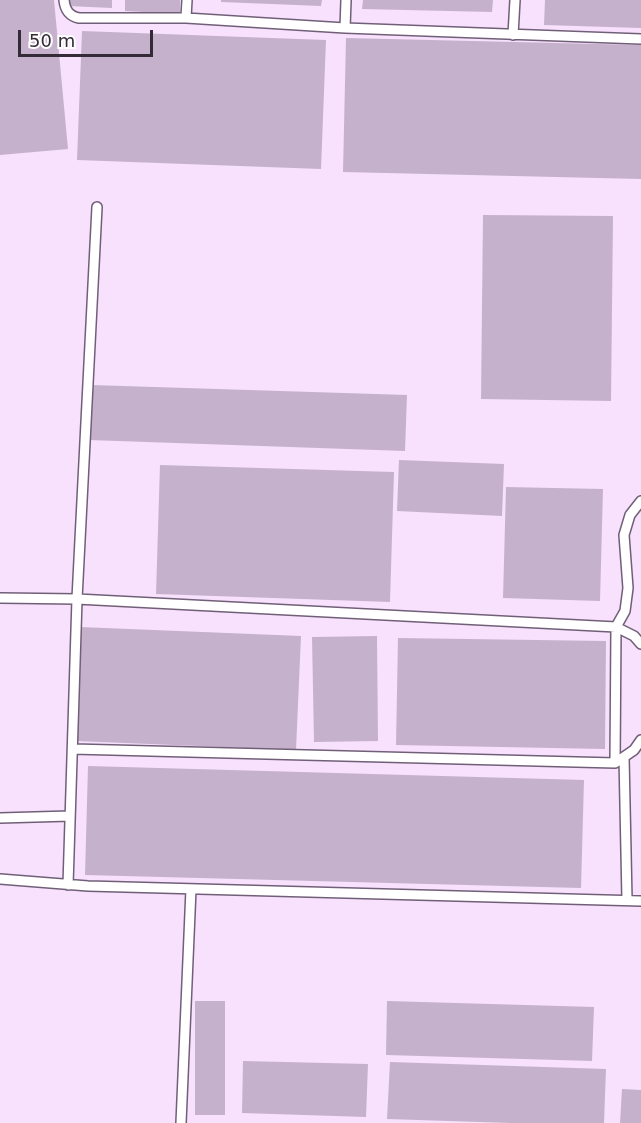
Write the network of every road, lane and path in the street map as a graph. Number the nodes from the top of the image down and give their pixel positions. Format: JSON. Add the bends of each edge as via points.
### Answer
{"nodes":[{"id":1,"x":64,"y":0,"type":"edge"},
{"id":2,"x":187,"y":0,"type":"edge"},
{"id":3,"x":346,"y":0,"type":"edge"},
{"id":4,"x":515,"y":0,"type":"edge"},
{"id":5,"x":186,"y":18,"type":"junction"},
{"id":6,"x":345,"y":28,"type":"junction"},
{"id":7,"x":513,"y":34,"type":"junction"},
{"id":8,"x":641,"y":39,"type":"edge"},
{"id":9,"x":97,"y":207,"type":"dead end"},
{"id":10,"x":641,"y":501,"type":"edge"},
{"id":11,"x":0,"y":598,"type":"edge"},
{"id":12,"x":77,"y":599,"type":"junction"},
{"id":13,"x":616,"y":627,"type":"junction"},
{"id":14,"x":641,"y":644,"type":"edge"},
{"id":15,"x":641,"y":740,"type":"edge"},
{"id":16,"x":73,"y":749,"type":"junction"},
{"id":17,"x":624,"y":757,"type":"junction"},
{"id":18,"x":615,"y":763,"type":"junction"},
{"id":19,"x":70,"y":816,"type":"junction"},
{"id":20,"x":0,"y":818,"type":"edge"},
{"id":21,"x":0,"y":879,"type":"edge"},
{"id":22,"x":68,"y":885,"type":"junction"},
{"id":23,"x":190,"y":889,"type":"junction"},
{"id":24,"x":627,"y":900,"type":"junction"},
{"id":25,"x":641,"y":901,"type":"edge"},
{"id":26,"x":181,"y":1123,"type":"edge"}],
"edges":[{"from":1,"to":5,"type":"lane","via":[[73,17]]},
{"from":2,"to":5,"type":"lane"},
{"from":3,"to":6,"type":"lane"},
{"from":4,"to":7,"type":"lane"},
{"from":5,"to":6,"type":"lane"},
{"from":6,"to":7,"type":"lane"},
{"from":7,"to":8,"type":"lane"},
{"from":9,"to":12,"type":"lane"},
{"from":10,"to":13,"type":"lane","via":[[630,515],[624,535],[628,588],[625,611]]},
{"from":11,"to":12,"type":"lane"},
{"from":12,"to":13,"type":"lane"},
{"from":12,"to":16,"type":"lane"},
{"from":13,"to":14,"type":"lane"},
{"from":13,"to":18,"type":"lane"},
{"from":15,"to":17,"type":"lane"},
{"from":16,"to":18,"type":"lane"},
{"from":16,"to":19,"type":"lane"},
{"from":17,"to":18,"type":"lane"},
{"from":17,"to":24,"type":"lane"},
{"from":19,"to":20,"type":"lane"},
{"from":19,"to":22,"type":"lane"},
{"from":21,"to":22,"type":"lane"},
{"from":22,"to":23,"type":"lane"},
{"from":23,"to":24,"type":"lane"},
{"from":23,"to":26,"type":"lane"},
{"from":24,"to":25,"type":"lane"}]}
